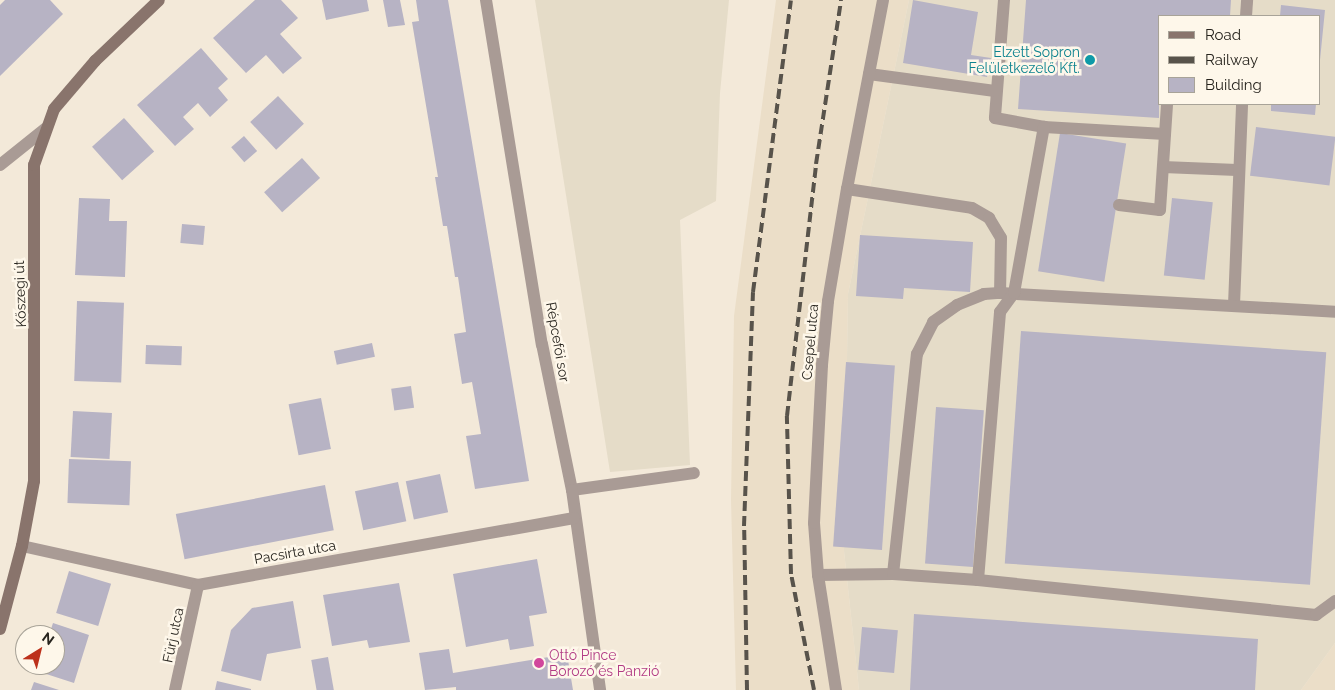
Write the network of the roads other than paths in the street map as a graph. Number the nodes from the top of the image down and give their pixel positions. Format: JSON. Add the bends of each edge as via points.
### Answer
{"nodes":[{"id":1,"x":159,"y":0,"type":"edge"},
{"id":2,"x":486,"y":0,"type":"edge"},
{"id":3,"x":883,"y":0,"type":"edge"},
{"id":4,"x":1004,"y":0,"type":"edge"},
{"id":5,"x":1247,"y":0,"type":"edge"},
{"id":6,"x":1246,"y":15,"type":"edge"},
{"id":7,"x":869,"y":74,"type":"junction"},
{"id":8,"x":995,"y":91,"type":"junction"},
{"id":9,"x":1167,"y":105,"type":"edge"},
{"id":10,"x":1242,"y":105,"type":"edge"},
{"id":11,"x":1044,"y":127,"type":"junction"},
{"id":12,"x":45,"y":129,"type":"junction"},
{"id":13,"x":1165,"y":134,"type":"junction"},
{"id":14,"x":0,"y":165,"type":"edge"},
{"id":15,"x":1163,"y":167,"type":"junction"},
{"id":16,"x":1237,"y":170,"type":"junction"},
{"id":17,"x":847,"y":189,"type":"junction"},
{"id":18,"x":1119,"y":205,"type":"dead end"},
{"id":19,"x":1000,"y":293,"type":"junction"},
{"id":20,"x":1014,"y":293,"type":"junction"},
{"id":21,"x":1234,"y":305,"type":"junction"},
{"id":22,"x":1335,"y":312,"type":"edge"},
{"id":23,"x":694,"y":473,"type":"dead end"},
{"id":24,"x":572,"y":490,"type":"junction"},
{"id":25,"x":574,"y":518,"type":"junction"},
{"id":26,"x":22,"y":546,"type":"junction"},
{"id":27,"x":893,"y":574,"type":"junction"},
{"id":28,"x":818,"y":575,"type":"junction"},
{"id":29,"x":978,"y":580,"type":"junction"},
{"id":30,"x":198,"y":585,"type":"junction"},
{"id":31,"x":1335,"y":601,"type":"edge"},
{"id":32,"x":0,"y":630,"type":"edge"},
{"id":33,"x":175,"y":690,"type":"edge"},
{"id":34,"x":600,"y":690,"type":"edge"},
{"id":35,"x":836,"y":690,"type":"edge"}],
"edges":[{"from":1,"to":12,"type":"main road","name":"Kőszegi út","via":[[67,93],[54,109]]},
{"from":2,"to":24,"type":"street","name":"Répcefői sor","via":[[542,344]]},
{"from":3,"to":7,"type":"street","name":"Csepel utca"},
{"from":4,"to":8,"type":"street"},
{"from":5,"to":6,"type":"street"},
{"from":7,"to":8,"type":"street"},
{"from":7,"to":17,"type":"street","name":"Csepel utca"},
{"from":8,"to":11,"type":"street","via":[[995,118]]},
{"from":9,"to":13,"type":"street"},
{"from":10,"to":16,"type":"street"},
{"from":11,"to":13,"type":"street"},
{"from":11,"to":20,"type":"street"},
{"from":12,"to":14,"type":"street"},
{"from":12,"to":26,"type":"main road","name":"Kőszegi út","via":[[34,166],[34,481]]},
{"from":13,"to":15,"type":"street"},
{"from":15,"to":16,"type":"street"},
{"from":15,"to":18,"type":"street","via":[[1160,210]]},
{"from":16,"to":21,"type":"street"},
{"from":17,"to":19,"type":"street","via":[[972,208],[989,218],[1001,238]]},
{"from":17,"to":28,"type":"street","name":"Csepel utca","via":[[828,301],[822,365],[814,523]]},
{"from":19,"to":20,"type":"street"},
{"from":19,"to":27,"type":"street","via":[[984,294],[956,305],[933,322],[920,342]]},
{"from":20,"to":21,"type":"street"},
{"from":20,"to":29,"type":"street","via":[[1000,312]]},
{"from":21,"to":22,"type":"street"},
{"from":23,"to":24,"type":"street"},
{"from":24,"to":25,"type":"street","name":"Répcefői sor"},
{"from":25,"to":30,"type":"street","name":"Pacsirta utca"},
{"from":25,"to":34,"type":"street","name":"Répcefői sor"},
{"from":26,"to":30,"type":"street","name":"Pacsirta utca"},
{"from":26,"to":32,"type":"main road","name":"Kőszegi út"},
{"from":27,"to":28,"type":"street"},
{"from":27,"to":29,"type":"street"},
{"from":28,"to":35,"type":"street","name":"Csepel utca"},
{"from":29,"to":31,"type":"street","via":[[1316,615]]},
{"from":30,"to":33,"type":"street","name":"Fürj utca"}]}
